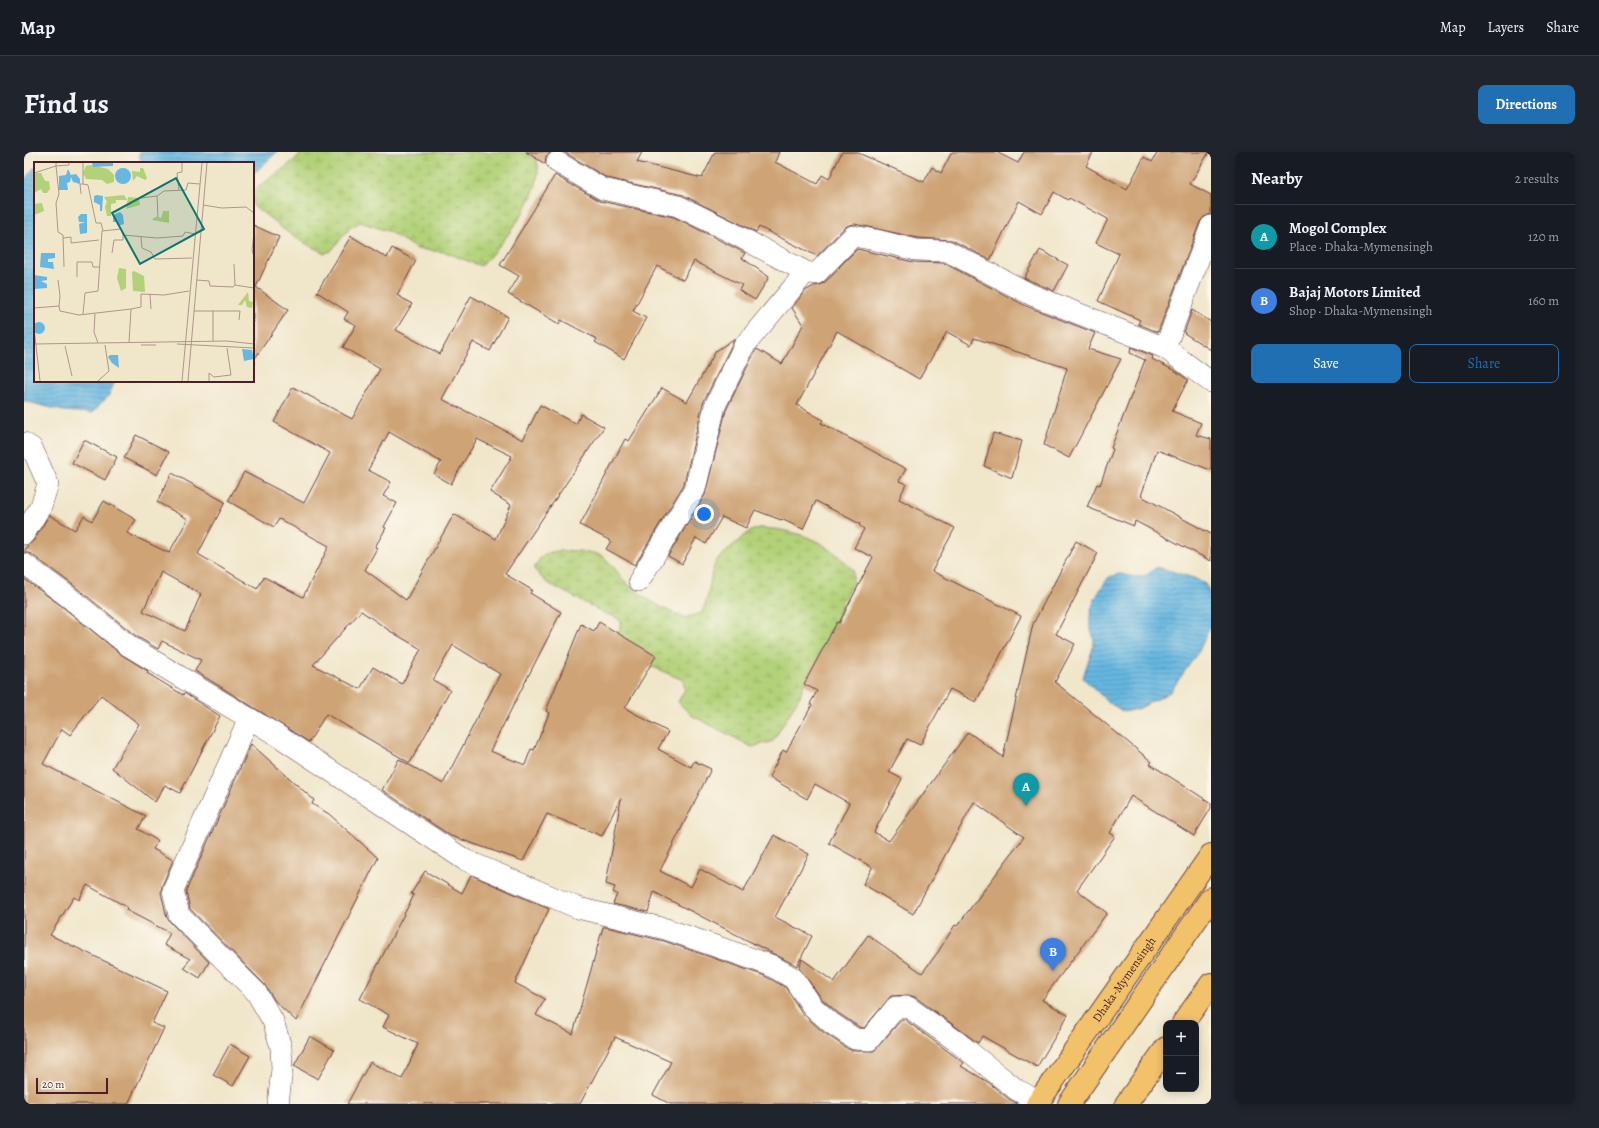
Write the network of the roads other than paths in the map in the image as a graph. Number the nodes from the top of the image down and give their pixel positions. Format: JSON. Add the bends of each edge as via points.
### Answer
{"nodes":[{"id":1,"x":557,"y":162,"type":"dead end"},
{"id":2,"x":1211,"y":226,"type":"edge"},
{"id":3,"x":806,"y":272,"type":"junction"},
{"id":4,"x":1165,"y":348,"type":"junction"},
{"id":5,"x":1211,"y":382,"type":"edge"},
{"id":6,"x":24,"y":443,"type":"edge"},
{"id":7,"x":24,"y":534,"type":"edge"},
{"id":8,"x":24,"y":564,"type":"edge"},
{"id":9,"x":639,"y":581,"type":"dead end"},
{"id":10,"x":249,"y":718,"type":"junction"},
{"id":11,"x":1211,"y":854,"type":"edge"},
{"id":12,"x":1211,"y":898,"type":"edge"},
{"id":13,"x":1211,"y":984,"type":"edge"},
{"id":14,"x":1186,"y":1020,"type":"edge"},
{"id":15,"x":1163,"y":1052,"type":"edge"},
{"id":16,"x":1038,"y":1103,"type":"edge"},
{"id":17,"x":278,"y":1104,"type":"edge"},
{"id":18,"x":1069,"y":1104,"type":"edge"},
{"id":19,"x":1126,"y":1104,"type":"edge"}],
"edges":[{"from":1,"to":3,"type":"street","via":[[603,189],[678,206]]},
{"from":2,"to":4,"type":"street"},
{"from":3,"to":4,"type":"street","via":[[816,274],[853,236],[916,250],[947,251],[1032,296]]},
{"from":3,"to":9,"type":"street","via":[[744,346],[715,406],[695,489]]},
{"from":4,"to":5,"type":"street"},
{"from":6,"to":7,"type":"street","via":[[32,448],[48,484],[41,506]]},
{"from":8,"to":10,"type":"street","via":[[129,646]]},
{"from":10,"to":16,"type":"street","via":[[465,860],[578,908],[666,929],[770,965],[793,978],[813,1007],[855,1039],[869,1040],[896,1007],[908,1007],[956,1041],[1017,1090]]},
{"from":10,"to":17,"type":"street","via":[[173,890],[179,915],[256,992],[273,1021],[281,1047],[282,1069]]},
{"from":11,"to":16,"type":"highway","name":"Dhaka-Mymensingh"},
{"from":12,"to":18,"type":"highway"},
{"from":13,"to":14,"type":"highway"},
{"from":15,"to":19,"type":"highway"}]}
